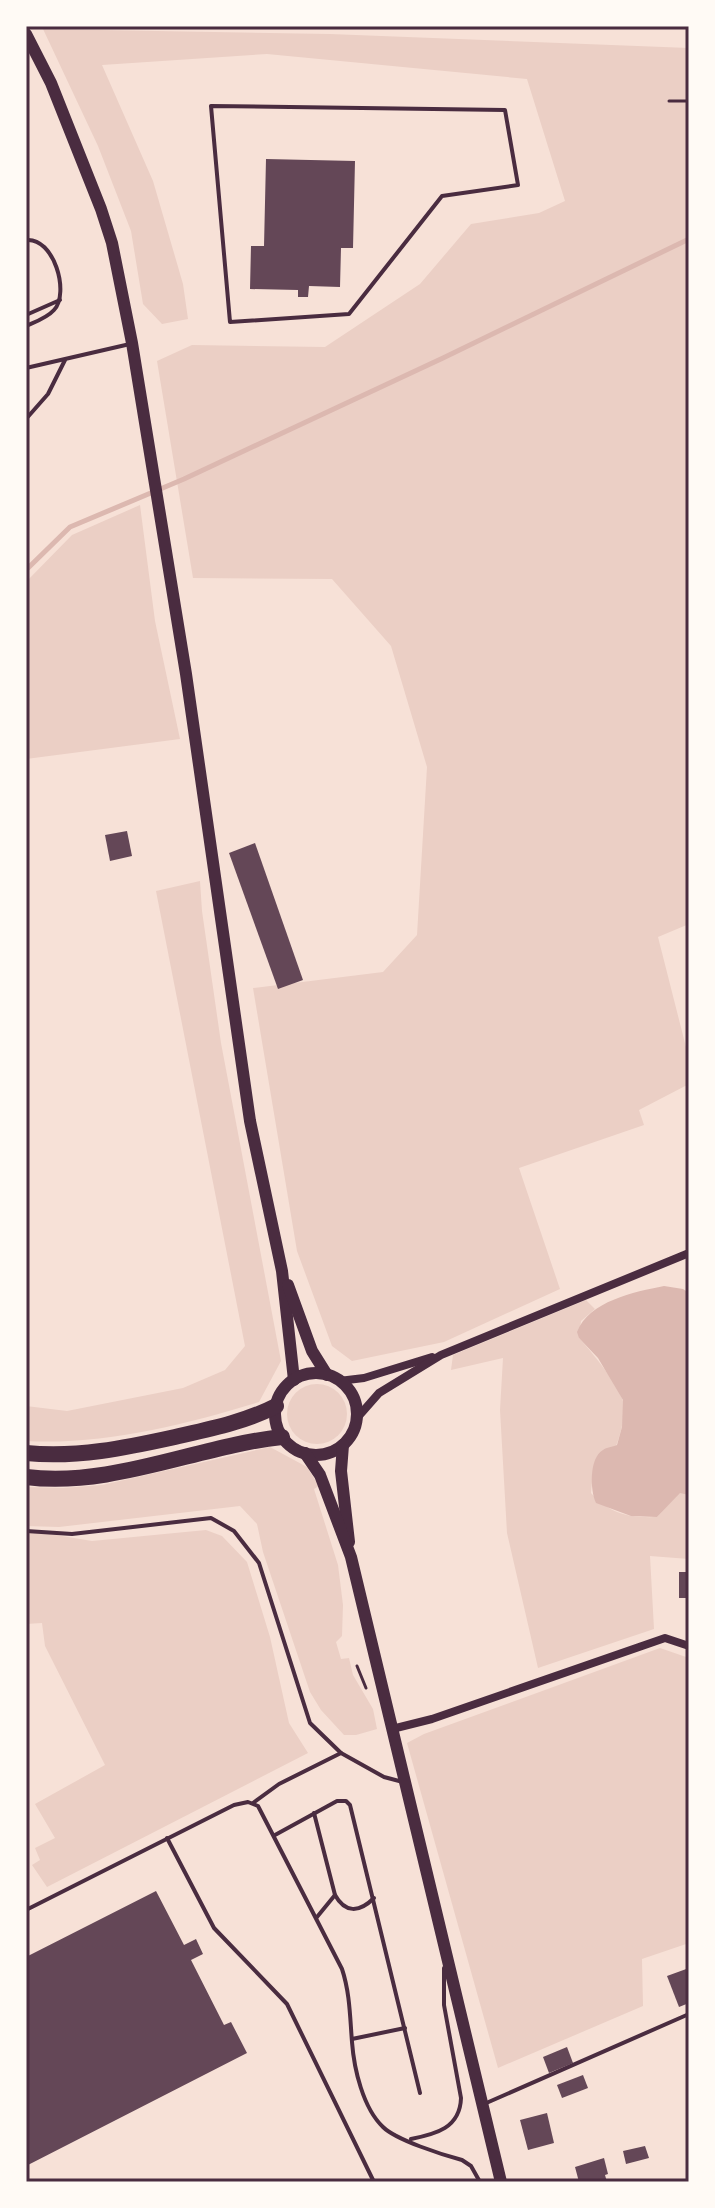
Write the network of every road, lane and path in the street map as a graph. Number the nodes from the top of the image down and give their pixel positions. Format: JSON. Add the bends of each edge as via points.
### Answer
{"nodes":[{"id":1,"x":26,"y":34,"type":"edge"},
{"id":2,"x":669,"y":101,"type":"dead end"},
{"id":3,"x":689,"y":101,"type":"edge"},
{"id":4,"x":26,"y":240,"type":"edge"},
{"id":5,"x":60,"y":300,"type":"junction"},
{"id":6,"x":26,"y":315,"type":"edge"},
{"id":7,"x":230,"y":322,"type":"joint"},
{"id":8,"x":26,"y":326,"type":"edge"},
{"id":9,"x":132,"y":343,"type":"junction"},
{"id":10,"x":65,"y":360,"type":"junction"},
{"id":11,"x":26,"y":368,"type":"edge"},
{"id":12,"x":26,"y":419,"type":"edge"},
{"id":13,"x":689,"y":1253,"type":"edge"},
{"id":14,"x":282,"y":1271,"type":"junction"},
{"id":15,"x":441,"y":1355,"type":"junction"},
{"id":16,"x":327,"y":1375,"type":"junction"},
{"id":17,"x":294,"y":1380,"type":"junction"},
{"id":18,"x":339,"y":1381,"type":"junction"},
{"id":19,"x":276,"y":1406,"type":"junction"},
{"id":20,"x":357,"y":1418,"type":"junction"},
{"id":21,"x":282,"y":1437,"type":"junction"},
{"id":22,"x":343,"y":1445,"type":"junction"},
{"id":23,"x":26,"y":1453,"type":"edge"},
{"id":24,"x":305,"y":1453,"type":"junction"},
{"id":25,"x":26,"y":1477,"type":"edge"},
{"id":26,"x":26,"y":1531,"type":"edge"},
{"id":27,"x":351,"y":1557,"type":"junction"},
{"id":28,"x":689,"y":1646,"type":"edge"},
{"id":29,"x":357,"y":1666,"type":"dead end"},
{"id":30,"x":369,"y":1695,"type":"dead end"},
{"id":31,"x":392,"y":1729,"type":"junction"},
{"id":32,"x":341,"y":1753,"type":"junction"},
{"id":33,"x":405,"y":1783,"type":"junction"},
{"id":34,"x":253,"y":1803,"type":"junction"},
{"id":35,"x":314,"y":1813,"type":"junction"},
{"id":36,"x":275,"y":1835,"type":"junction"},
{"id":37,"x":167,"y":1838,"type":"junction"},
{"id":38,"x":335,"y":1895,"type":"junction"},
{"id":39,"x":374,"y":1898,"type":"junction"},
{"id":40,"x":26,"y":1910,"type":"edge"},
{"id":41,"x":317,"y":1917,"type":"junction"},
{"id":42,"x":444,"y":1945,"type":"junction"},
{"id":43,"x":689,"y":2014,"type":"edge"},
{"id":44,"x":405,"y":2028,"type":"junction"},
{"id":45,"x":352,"y":2039,"type":"junction"},
{"id":46,"x":420,"y":2093,"type":"dead end"},
{"id":47,"x":482,"y":2105,"type":"junction"},
{"id":48,"x":409,"y":2140,"type":"junction"},
{"id":49,"x":374,"y":2182,"type":"edge"},
{"id":50,"x":480,"y":2182,"type":"edge"},
{"id":51,"x":501,"y":2182,"type":"edge"}],
"edges":[{"from":1,"to":9,"type":"main road","via":[[101,209]]},
{"from":2,"to":3,"type":"path"},
{"from":4,"to":5,"type":"lane","via":[[40,241],[50,252]]},
{"from":5,"to":6,"type":"lane"},
{"from":5,"to":8,"type":"lane","via":[[52,313]]},
{"from":7,"to":7,"type":"lane","via":[[211,106],[505,110],[518,185],[442,196],[349,314]]},
{"from":9,"to":10,"type":"lane"},
{"from":9,"to":14,"type":"main road","via":[[250,1121]]},
{"from":10,"to":11,"type":"lane"},
{"from":10,"to":12,"type":"lane","via":[[48,394]]},
{"from":13,"to":15,"type":"street"},
{"from":14,"to":16,"type":"main road","via":[[310,1346]]},
{"from":14,"to":17,"type":"main road"},
{"from":15,"to":18,"type":"street"},
{"from":15,"to":20,"type":"street","via":[[379,1393]]},
{"from":16,"to":17,"type":"main road"},
{"from":16,"to":18,"type":"main road"},
{"from":17,"to":19,"type":"main road"},
{"from":18,"to":20,"type":"main road","via":[[352,1394]]},
{"from":19,"to":21,"type":"main road"},
{"from":19,"to":23,"type":"highway","via":[[235,1423],[118,1449]]},
{"from":20,"to":22,"type":"main road"},
{"from":21,"to":24,"type":"main road"},
{"from":21,"to":25,"type":"highway","via":[[118,1472]]},
{"from":22,"to":24,"type":"main road","via":[[328,1453]]},
{"from":22,"to":27,"type":"main road"},
{"from":24,"to":27,"type":"main road","via":[[320,1475]]},
{"from":26,"to":32,"type":"lane","via":[[72,1534],[211,1518],[234,1531],[259,1563],[310,1723]]},
{"from":27,"to":31,"type":"main road"},
{"from":28,"to":31,"type":"street","via":[[665,1638]]},
{"from":29,"to":30,"type":"path"},
{"from":31,"to":33,"type":"main road"},
{"from":32,"to":33,"type":"lane"},
{"from":32,"to":34,"type":"lane"},
{"from":33,"to":42,"type":"main road"},
{"from":34,"to":36,"type":"lane"},
{"from":34,"to":37,"type":"lane","via":[[234,1805]]},
{"from":35,"to":36,"type":"lane"},
{"from":35,"to":38,"type":"lane"},
{"from":35,"to":39,"type":"lane","via":[[337,1801],[350,1805]]},
{"from":36,"to":41,"type":"lane"},
{"from":37,"to":40,"type":"lane"},
{"from":37,"to":49,"type":"lane","via":[[214,1928],[287,2004]]},
{"from":38,"to":39,"type":"lane","via":[[349,1910],[365,1907]]},
{"from":38,"to":41,"type":"lane"},
{"from":39,"to":44,"type":"lane"},
{"from":41,"to":45,"type":"lane","via":[[345,1978]]},
{"from":42,"to":47,"type":"main road"},
{"from":42,"to":48,"type":"lane","via":[[444,2005],[461,2108],[439,2133]]},
{"from":43,"to":47,"type":"lane"},
{"from":44,"to":45,"type":"lane"},
{"from":44,"to":46,"type":"lane"},
{"from":45,"to":48,"type":"lane","via":[[357,2076],[375,2117],[389,2132]]},
{"from":47,"to":51,"type":"main road"},
{"from":48,"to":50,"type":"lane","via":[[462,2160]]}]}
